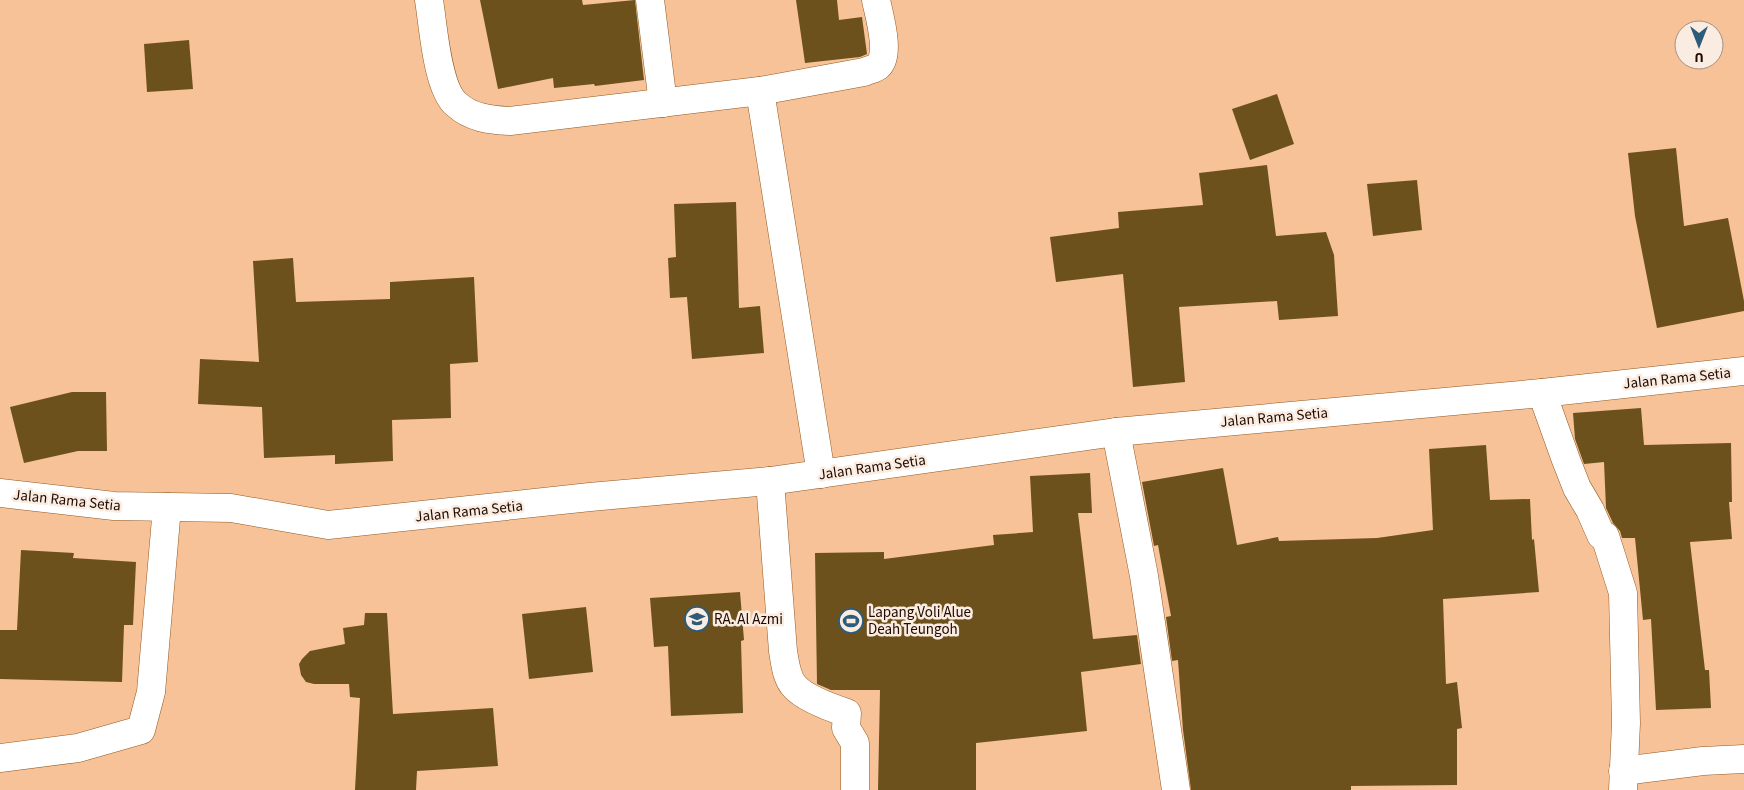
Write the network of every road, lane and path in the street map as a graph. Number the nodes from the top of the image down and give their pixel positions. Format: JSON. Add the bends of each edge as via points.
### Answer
{"nodes":[{"id":1,"x":429,"y":0,"type":"edge"},
{"id":2,"x":650,"y":0,"type":"edge"},
{"id":3,"x":876,"y":0,"type":"edge"},
{"id":4,"x":760,"y":91,"type":"junction"},
{"id":5,"x":663,"y":103,"type":"junction"},
{"id":6,"x":1744,"y":371,"type":"edge"},
{"id":7,"x":1542,"y":393,"type":"junction"},
{"id":8,"x":1116,"y":432,"type":"junction"},
{"id":9,"x":821,"y":474,"type":"junction"},
{"id":10,"x":770,"y":481,"type":"junction"},
{"id":11,"x":0,"y":493,"type":"edge"},
{"id":12,"x":167,"y":507,"type":"junction"},
{"id":13,"x":0,"y":758,"type":"edge"},
{"id":14,"x":1744,"y":758,"type":"edge"},
{"id":15,"x":1623,"y":780,"type":"edge"},
{"id":16,"x":855,"y":790,"type":"edge"},
{"id":17,"x":1176,"y":790,"type":"edge"}],
"edges":[{"from":1,"to":5,"type":"street","via":[[445,88],[454,103],[472,114],[489,120],[510,121]]},
{"from":2,"to":5,"type":"street"},
{"from":3,"to":4,"type":"street","via":[[884,42],[879,66],[864,72]]},
{"from":4,"to":5,"type":"street"},
{"from":4,"to":9,"type":"street"},
{"from":6,"to":7,"type":"street","name":"Jalan Rama Setia"},
{"from":7,"to":8,"type":"street","name":"Jalan Rama Setia"},
{"from":7,"to":15,"type":"street","via":[[1573,479],[1601,535],[1605,536],[1623,593],[1626,723]]},
{"from":8,"to":9,"type":"street","name":"Jalan Rama Setia"},
{"from":8,"to":17,"type":"street","via":[[1144,576]]},
{"from":9,"to":10,"type":"street","name":"Jalan Rama Setia"},
{"from":10,"to":12,"type":"street","name":"Jalan Rama Setia","via":[[328,525],[231,508]]},
{"from":10,"to":16,"type":"street","via":[[787,672],[794,687],[818,702],[847,713],[846,728],[855,743]]},
{"from":11,"to":12,"type":"street","name":"Jalan Rama Setia","via":[[114,506]]},
{"from":12,"to":13,"type":"street","via":[[151,692],[141,730],[78,748]]},
{"from":14,"to":15,"type":"street","via":[[1703,761]]}]}
